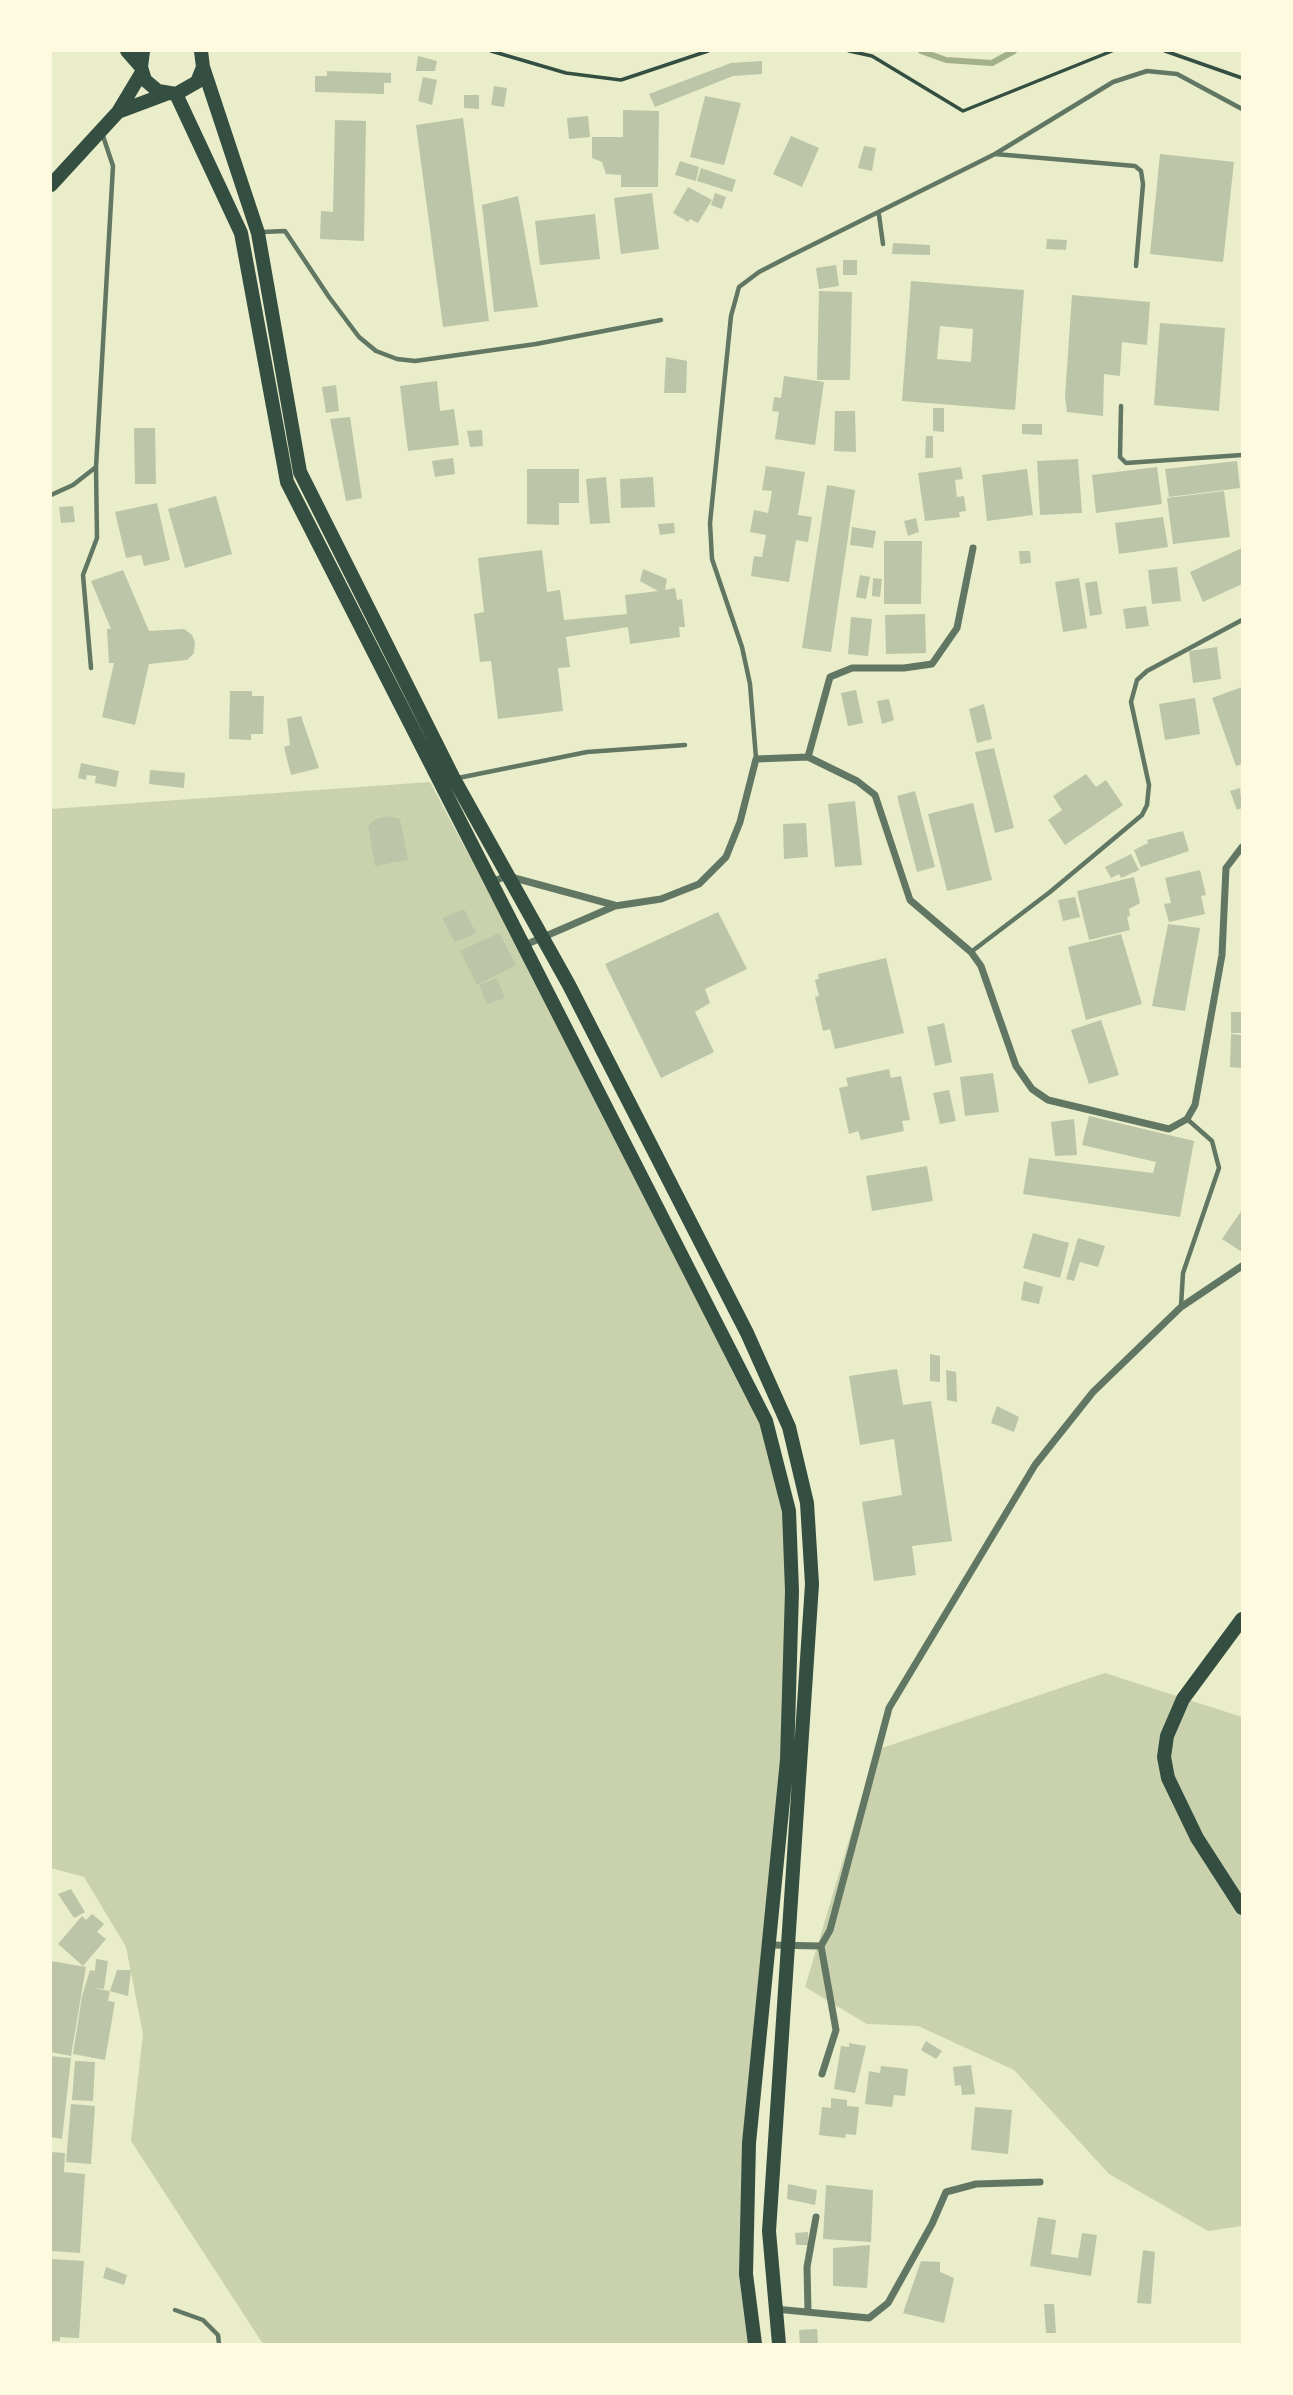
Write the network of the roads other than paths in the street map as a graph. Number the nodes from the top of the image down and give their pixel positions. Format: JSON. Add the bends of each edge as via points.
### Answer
{"nodes":[{"id":1,"x":127,"y":51,"type":"edge"},
{"id":2,"x":143,"y":51,"type":"edge"},
{"id":3,"x":201,"y":51,"type":"edge"},
{"id":4,"x":203,"y":67,"type":"junction"},
{"id":5,"x":141,"y":70,"type":"junction"},
{"id":6,"x":171,"y":94,"type":"junction"},
{"id":7,"x":1242,"y":109,"type":"edge"},
{"id":8,"x":118,"y":112,"type":"junction"},
{"id":9,"x":100,"y":129,"type":"junction"},
{"id":10,"x":995,"y":155,"type":"junction"},
{"id":11,"x":51,"y":185,"type":"edge"},
{"id":12,"x":879,"y":215,"type":"junction"},
{"id":13,"x":258,"y":233,"type":"junction"},
{"id":14,"x":883,"y":244,"type":"dead end"},
{"id":15,"x":1136,"y":266,"type":"dead end"},
{"id":16,"x":661,"y":320,"type":"dead end"},
{"id":17,"x":1121,"y":406,"type":"dead end"},
{"id":18,"x":1242,"y":455,"type":"edge"},
{"id":19,"x":96,"y":467,"type":"junction"},
{"id":20,"x":51,"y":495,"type":"edge"},
{"id":21,"x":973,"y":548,"type":"dead end"},
{"id":22,"x":1242,"y":620,"type":"edge"},
{"id":23,"x":91,"y":668,"type":"dead end"},
{"id":24,"x":685,"y":746,"type":"dead end"},
{"id":25,"x":808,"y":757,"type":"junction"},
{"id":26,"x":756,"y":759,"type":"junction"},
{"id":27,"x":454,"y":779,"type":"junction"},
{"id":28,"x":1242,"y":847,"type":"edge"},
{"id":29,"x":507,"y":876,"type":"junction"},
{"id":30,"x":490,"y":882,"type":"junction"},
{"id":31,"x":615,"y":905,"type":"junction"},
{"id":32,"x":543,"y":935,"type":"junction"},
{"id":33,"x":525,"y":945,"type":"junction"},
{"id":34,"x":971,"y":951,"type":"junction"},
{"id":35,"x":1187,"y":1119,"type":"junction"},
{"id":36,"x":1242,"y":1266,"type":"edge"},
{"id":37,"x":1181,"y":1307,"type":"junction"},
{"id":38,"x":1242,"y":1619,"type":"edge"},
{"id":39,"x":1242,"y":1908,"type":"edge"},
{"id":40,"x":769,"y":1945,"type":"junction"},
{"id":41,"x":788,"y":1945,"type":"junction"},
{"id":42,"x":821,"y":1946,"type":"junction"},
{"id":43,"x":822,"y":2074,"type":"dead end"},
{"id":44,"x":1040,"y":2182,"type":"dead end"},
{"id":45,"x":816,"y":2217,"type":"dead end"},
{"id":46,"x":774,"y":2309,"type":"junction"},
{"id":47,"x":175,"y":2310,"type":"dead end"},
{"id":48,"x":808,"y":2312,"type":"junction"},
{"id":49,"x":219,"y":2344,"type":"edge"},
{"id":50,"x":755,"y":2344,"type":"edge"},
{"id":51,"x":779,"y":2344,"type":"edge"}],
"edges":[{"from":1,"to":5,"type":"main road"},
{"from":2,"to":5,"type":"main road"},
{"from":3,"to":4,"type":"main road"},
{"from":4,"to":6,"type":"main road","via":[[192,88]]},
{"from":4,"to":13,"type":"main road"},
{"from":5,"to":6,"type":"main road","via":[[150,87]]},
{"from":5,"to":8,"type":"main road"},
{"from":6,"to":8,"type":"main road"},
{"from":6,"to":30,"type":"main road","via":[[241,233],[287,482]]},
{"from":7,"to":10,"type":"lane","via":[[1177,74],[1147,71],[1114,82]]},
{"from":8,"to":9,"type":"main road"},
{"from":9,"to":11,"type":"main road"},
{"from":9,"to":19,"type":"lane","via":[[113,166]]},
{"from":10,"to":12,"type":"lane"},
{"from":10,"to":15,"type":"lane","via":[[1135,166],[1143,184]]},
{"from":12,"to":14,"type":"lane"},
{"from":12,"to":26,"type":"lane","via":[[759,272],[739,288],[731,316],[711,547],[750,684]]},
{"from":13,"to":16,"type":"lane","via":[[285,231],[359,337],[376,351],[397,359],[415,361],[536,344]]},
{"from":13,"to":27,"type":"main road","via":[[300,472]]},
{"from":17,"to":18,"type":"lane","via":[[1120,457],[1126,463]]},
{"from":19,"to":20,"type":"lane"},
{"from":19,"to":23,"type":"lane","via":[[97,538],[83,575]]},
{"from":21,"to":25,"type":"street","via":[[957,628],[932,664],[852,668],[830,677]]},
{"from":22,"to":34,"type":"lane","via":[[1137,680],[1131,702],[1149,785],[1142,815]]},
{"from":24,"to":27,"type":"lane","via":[[587,752]]},
{"from":25,"to":26,"type":"street"},
{"from":25,"to":34,"type":"street","via":[[858,781],[875,795],[910,900]]},
{"from":26,"to":31,"type":"street","via":[[726,857],[699,884],[661,900]]},
{"from":27,"to":29,"type":"main road"},
{"from":28,"to":35,"type":"street","via":[[1226,868],[1222,955],[1195,1105]]},
{"from":29,"to":30,"type":"street"},
{"from":29,"to":31,"type":"street"},
{"from":29,"to":32,"type":"main road"},
{"from":30,"to":33,"type":"main road"},
{"from":31,"to":32,"type":"street"},
{"from":32,"to":33,"type":"street"},
{"from":32,"to":41,"type":"main road","via":[[747,1333],[789,1427],[807,1503],[812,1584]]},
{"from":33,"to":40,"type":"main road","via":[[766,1421],[789,1511],[788,1760]]},
{"from":34,"to":35,"type":"street","via":[[987,980],[1016,1066],[1040,1096],[1160,1128],[1169,1129]]},
{"from":35,"to":37,"type":"lane","via":[[1212,1141],[1219,1168],[1183,1273]]},
{"from":36,"to":37,"type":"street"},
{"from":37,"to":42,"type":"street","via":[[1093,1392],[1035,1465],[889,1708],[830,1930]]},
{"from":38,"to":39,"type":"main road","via":[[1183,1699],[1164,1757],[1168,1778],[1197,1838]]},
{"from":40,"to":41,"type":"street"},
{"from":40,"to":50,"type":"main road","via":[[749,2143],[746,2274]]},
{"from":41,"to":42,"type":"street"},
{"from":41,"to":46,"type":"main road","via":[[769,2231]]},
{"from":42,"to":43,"type":"street","via":[[836,2030]]},
{"from":44,"to":48,"type":"street","via":[[976,2184],[946,2192],[888,2303],[869,2318]]},
{"from":45,"to":48,"type":"street","via":[[807,2267]]},
{"from":46,"to":48,"type":"street"},
{"from":46,"to":51,"type":"main road"},
{"from":47,"to":49,"type":"lane","via":[[203,2320],[218,2335]]}]}
